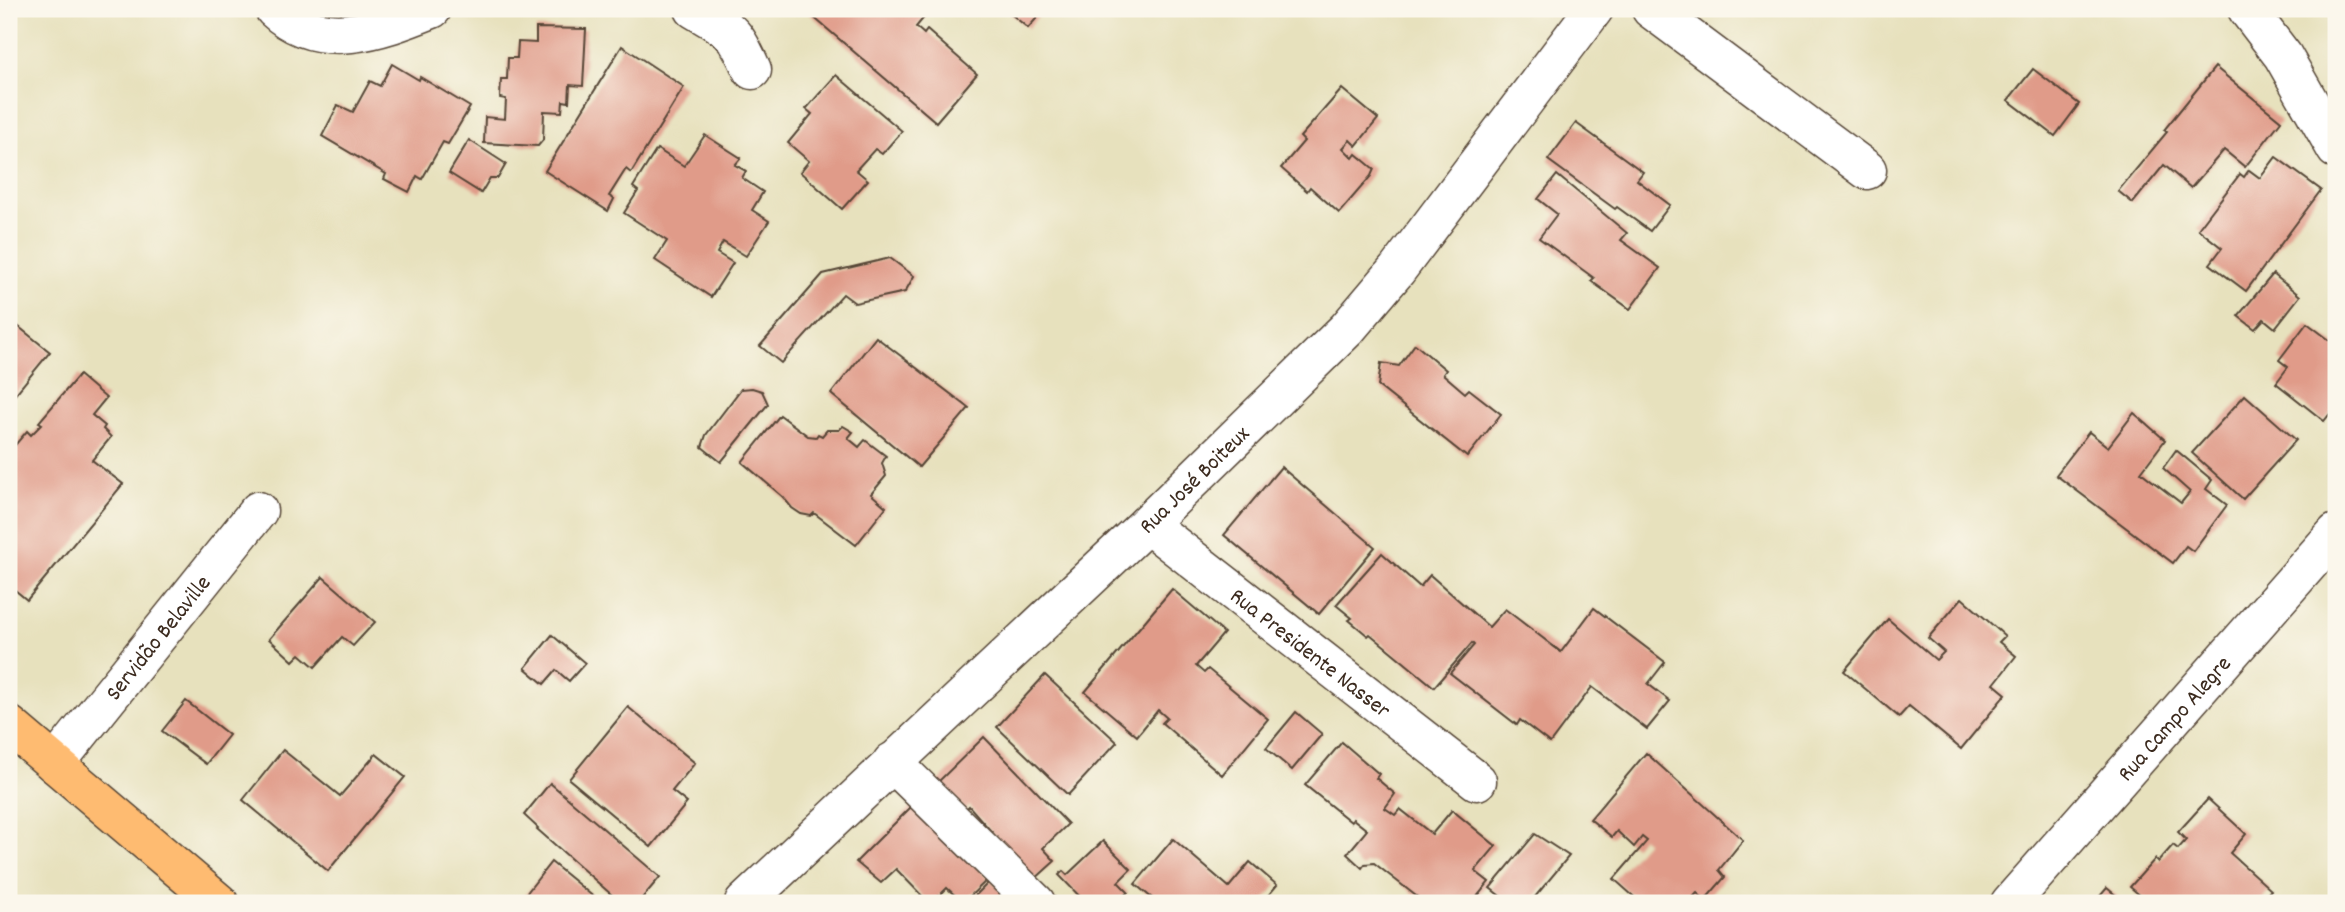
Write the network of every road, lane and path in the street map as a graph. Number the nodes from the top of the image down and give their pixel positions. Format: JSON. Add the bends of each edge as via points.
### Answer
{"nodes":[{"id":1,"x":274,"y":9,"type":"edge"},
{"id":2,"x":432,"y":9,"type":"edge"},
{"id":3,"x":694,"y":9,"type":"edge"},
{"id":4,"x":1594,"y":9,"type":"edge"},
{"id":5,"x":1651,"y":9,"type":"edge"},
{"id":6,"x":2248,"y":9,"type":"edge"},
{"id":7,"x":752,"y":71,"type":"dead end"},
{"id":8,"x":2336,"y":149,"type":"edge"},
{"id":9,"x":1867,"y":170,"type":"dead end"},
{"id":10,"x":258,"y":511,"type":"dead end"},
{"id":11,"x":1147,"y":524,"type":"junction"},
{"id":12,"x":2336,"y":533,"type":"edge"},
{"id":13,"x":9,"y":725,"type":"edge"},
{"id":14,"x":892,"y":762,"type":"junction"},
{"id":15,"x":55,"y":764,"type":"junction"},
{"id":16,"x":1477,"y":780,"type":"dead end"},
{"id":17,"x":219,"y":903,"type":"edge"},
{"id":18,"x":744,"y":903,"type":"edge"},
{"id":19,"x":1036,"y":903,"type":"edge"},
{"id":20,"x":2010,"y":903,"type":"edge"}],
"edges":[{"from":1,"to":2,"type":"street","via":[[296,26],[321,34],[377,28]]},
{"from":3,"to":7,"type":"street","via":[[726,26],[738,39]]},
{"from":4,"to":11,"type":"street","name":"Rua José Boiteux","via":[[1397,270],[1347,329]]},
{"from":5,"to":9,"type":"street"},
{"from":6,"to":8,"type":"street","via":[[2283,56]]},
{"from":10,"to":15,"type":"street","name":"Servidão Belaville"},
{"from":11,"to":14,"type":"street","name":"Rua José Boiteux"},
{"from":11,"to":16,"type":"street","name":"Rua Presidente Nasser"},
{"from":12,"to":20,"type":"street","name":"Rua Campo Alegre"},
{"from":13,"to":15,"type":"main road"},
{"from":14,"to":18,"type":"street","name":"Rua José Boiteux"},
{"from":14,"to":19,"type":"street"},
{"from":15,"to":17,"type":"main road"}]}
